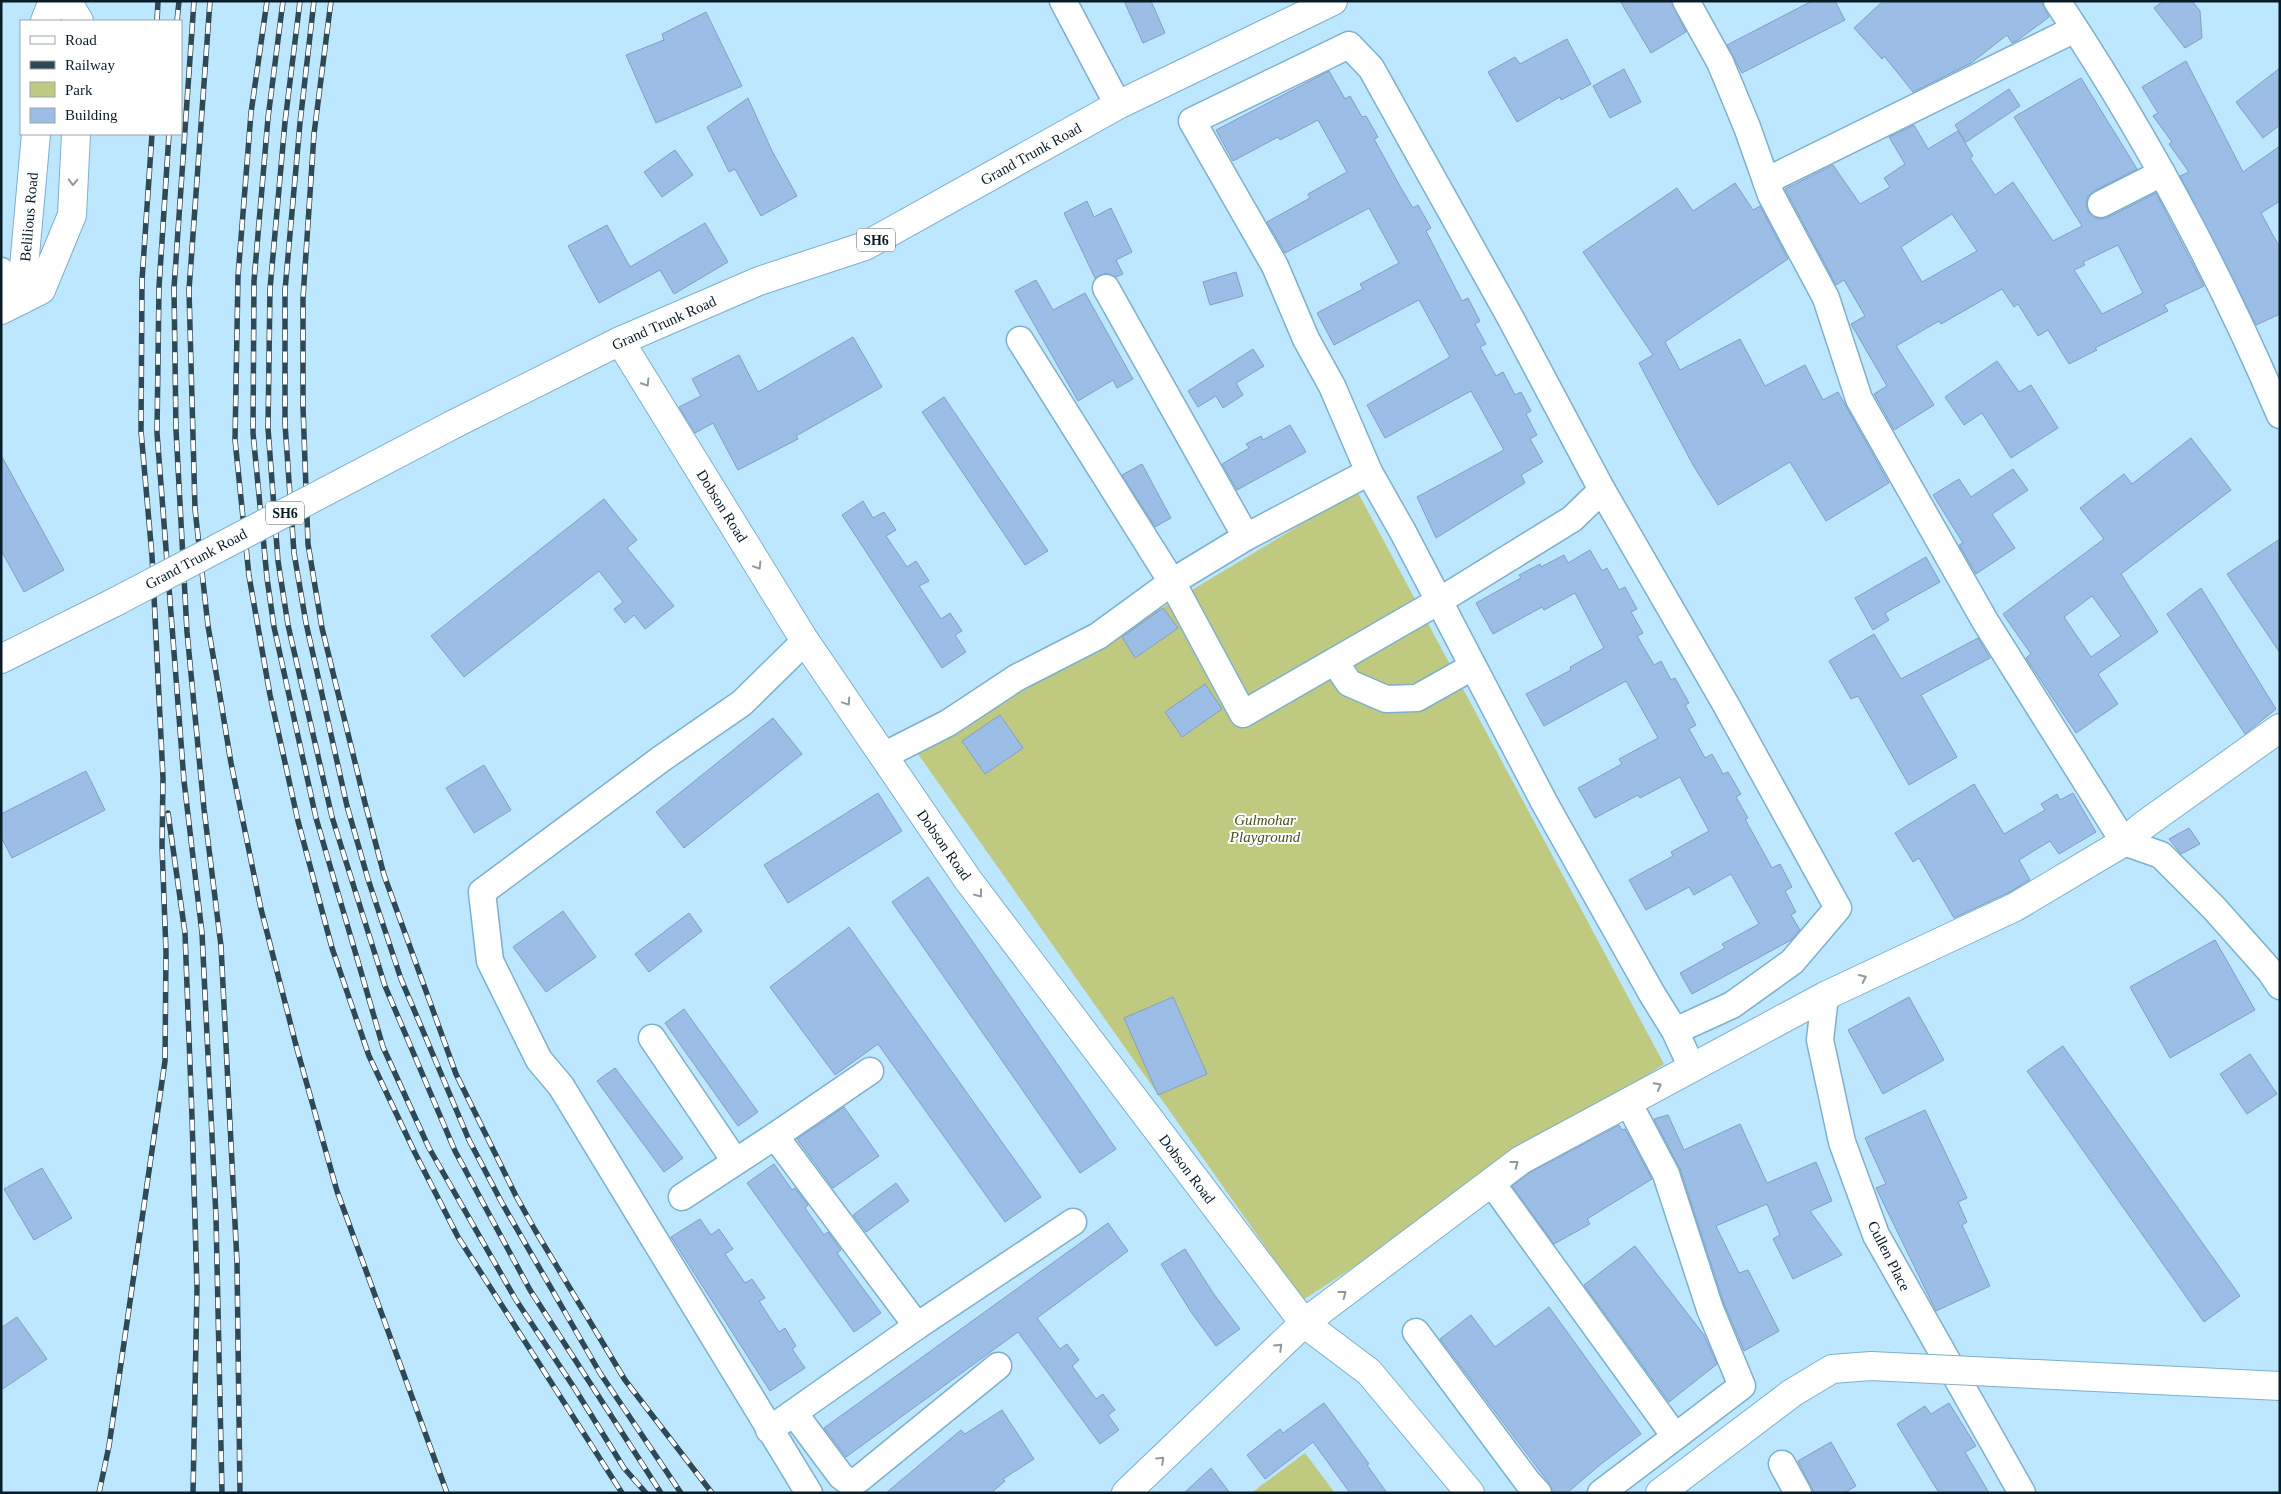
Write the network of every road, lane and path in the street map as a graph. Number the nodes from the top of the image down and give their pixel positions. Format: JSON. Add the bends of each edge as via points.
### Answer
{"nodes":[{"id":1,"x":53,"y":1,"type":"edge"},
{"id":2,"x":67,"y":1,"type":"edge"},
{"id":3,"x":1064,"y":1,"type":"edge"},
{"id":4,"x":1333,"y":1,"type":"edge"},
{"id":5,"x":1686,"y":1,"type":"edge"},
{"id":6,"x":2057,"y":1,"type":"edge"},
{"id":7,"x":45,"y":20,"type":"edge"},
{"id":8,"x":77,"y":20,"type":"edge"},
{"id":9,"x":2075,"y":29,"type":"junction"},
{"id":10,"x":1118,"y":105,"type":"junction"},
{"id":11,"x":36,"y":135,"type":"edge"},
{"id":12,"x":76,"y":135,"type":"edge"},
{"id":13,"x":2162,"y":173,"type":"junction"},
{"id":14,"x":1766,"y":181,"type":"junction"},
{"id":15,"x":2101,"y":204,"type":"dead end"},
{"id":16,"x":1,"y":271,"type":"edge"},
{"id":17,"x":1106,"y":288,"type":"dead end"},
{"id":18,"x":11,"y":305,"type":"edge"},
{"id":19,"x":1020,"y":340,"type":"dead end"},
{"id":20,"x":620,"y":342,"type":"junction"},
{"id":21,"x":2277,"y":401,"type":"edge"},
{"id":22,"x":1369,"y":472,"type":"junction"},
{"id":23,"x":1602,"y":490,"type":"junction"},
{"id":24,"x":1246,"y":537,"type":"junction"},
{"id":25,"x":1172,"y":582,"type":"junction"},
{"id":26,"x":1439,"y":601,"type":"junction"},
{"id":27,"x":805,"y":641,"type":"junction"},
{"id":28,"x":1,"y":659,"type":"edge"},
{"id":29,"x":1335,"y":662,"type":"junction"},
{"id":30,"x":1472,"y":667,"type":"junction"},
{"id":31,"x":2280,"y":728,"type":"edge"},
{"id":32,"x":883,"y":756,"type":"junction"},
{"id":33,"x":2124,"y":842,"type":"junction"},
{"id":34,"x":2280,"y":986,"type":"edge"},
{"id":35,"x":1826,"y":996,"type":"junction"},
{"id":36,"x":1676,"y":1031,"type":"junction"},
{"id":37,"x":652,"y":1038,"type":"dead end"},
{"id":38,"x":1692,"y":1068,"type":"junction"},
{"id":39,"x":870,"y":1071,"type":"dead end"},
{"id":40,"x":1628,"y":1102,"type":"junction"},
{"id":41,"x":775,"y":1136,"type":"junction"},
{"id":42,"x":735,"y":1162,"type":"junction"},
{"id":43,"x":1491,"y":1182,"type":"junction"},
{"id":44,"x":682,"y":1197,"type":"dead end"},
{"id":45,"x":1073,"y":1222,"type":"dead end"},
{"id":46,"x":1304,"y":1323,"type":"junction"},
{"id":47,"x":917,"y":1326,"type":"junction"},
{"id":48,"x":1416,"y":1332,"type":"dead end"},
{"id":49,"x":998,"y":1366,"type":"dead end"},
{"id":50,"x":2280,"y":1386,"type":"edge"},
{"id":51,"x":794,"y":1413,"type":"junction"},
{"id":52,"x":769,"y":1430,"type":"junction"},
{"id":53,"x":1674,"y":1436,"type":"junction"},
{"id":54,"x":1782,"y":1464,"type":"dead end"},
{"id":55,"x":808,"y":1493,"type":"edge"},
{"id":56,"x":1126,"y":1493,"type":"edge"},
{"id":57,"x":1470,"y":1493,"type":"edge"},
{"id":58,"x":1538,"y":1493,"type":"edge"},
{"id":59,"x":1601,"y":1493,"type":"edge"},
{"id":60,"x":1660,"y":1493,"type":"edge"},
{"id":61,"x":1798,"y":1493,"type":"edge"},
{"id":62,"x":2022,"y":1493,"type":"edge"}],
"edges":[{"from":1,"to":7,"type":"main road"},
{"from":2,"to":8,"type":"main road"},
{"from":3,"to":10,"type":"street"},
{"from":4,"to":10,"type":"main road","name":"Grand Trunk Road","number":"SH6"},
{"from":5,"to":14,"type":"street","via":[[1720,62]]},
{"from":6,"to":9,"type":"street"},
{"from":9,"to":13,"type":"street"},
{"from":9,"to":14,"type":"street"},
{"from":10,"to":20,"type":"main road","name":"Grand Trunk Road","number":"SH6","via":[[865,246],[759,281]]},
{"from":11,"to":18,"type":"main road","name":"Belilious Road"},
{"from":12,"to":18,"type":"main road","one_way":true,"via":[[72,215],[41,290]]},
{"from":13,"to":15,"type":"street"},
{"from":13,"to":21,"type":"street"},
{"from":14,"to":33,"type":"street","via":[[1826,298],[1859,399],[1985,621]]},
{"from":16,"to":18,"type":"street"},
{"from":17,"to":24,"type":"street"},
{"from":19,"to":25,"type":"street"},
{"from":20,"to":27,"type":"main road","name":"Dobson Road","one_way":true},
{"from":20,"to":28,"type":"main road","name":"Grand Trunk Road","number":"SH6","bridge":true,"via":[[454,424]]},
{"from":22,"to":23,"type":"street","via":[[1275,266],[1192,121],[1349,45],[1371,68]]},
{"from":22,"to":24,"type":"street"},
{"from":22,"to":26,"type":"street"},
{"from":23,"to":26,"type":"street","via":[[1572,519]]},
{"from":23,"to":36,"type":"street","via":[[1726,703],[1838,908],[1792,962],[1732,1005]]},
{"from":24,"to":25,"type":"street"},
{"from":25,"to":29,"type":"street","via":[[1243,714]]},
{"from":25,"to":32,"type":"street","via":[[1098,636],[1016,678],[948,723]]},
{"from":26,"to":29,"type":"street"},
{"from":26,"to":30,"type":"street"},
{"from":27,"to":32,"type":"main road","name":"Dobson Road","one_way":true},
{"from":27,"to":52,"type":"street","via":[[742,703],[482,892],[490,961],[539,1060],[566,1094]]},
{"from":29,"to":30,"type":"street","via":[[1350,683],[1386,699],[1417,698]]},
{"from":30,"to":36,"type":"street","via":[[1598,899]]},
{"from":31,"to":33,"type":"main road"},
{"from":32,"to":46,"type":"main road","name":"Dobson Road","one_way":true,"via":[[968,880]]},
{"from":33,"to":34,"type":"street","via":[[2160,855],[2214,908]]},
{"from":35,"to":33,"type":"main road","one_way":true,"via":[[2016,907]]},
{"from":35,"to":38,"type":"main road"},
{"from":35,"to":62,"type":"street","name":"Cullen Place","via":[[1820,1040],[1842,1142],[1863,1202],[1881,1243]]},
{"from":36,"to":38,"type":"street"},
{"from":37,"to":42,"type":"street"},
{"from":40,"to":38,"type":"main road","one_way":true},
{"from":39,"to":41,"type":"street"},
{"from":43,"to":40,"type":"main road","one_way":true,"via":[[1521,1160]]},
{"from":40,"to":53,"type":"street","via":[[1666,1174],[1710,1309],[1742,1386]]},
{"from":41,"to":42,"type":"street"},
{"from":41,"to":47,"type":"street"},
{"from":42,"to":44,"type":"street"},
{"from":46,"to":43,"type":"main road","one_way":true},
{"from":43,"to":53,"type":"street"},
{"from":45,"to":47,"type":"street"},
{"from":56,"to":46,"type":"main road","one_way":true},
{"from":46,"to":57,"type":"main road","name":"Dobson Road","via":[[1369,1372]]},
{"from":47,"to":51,"type":"street"},
{"from":48,"to":58,"type":"street"},
{"from":49,"to":51,"type":"street","via":[[858,1480],[850,1482],[841,1476]]},
{"from":50,"to":60,"type":"main road","bridge":true,"via":[[1871,1366],[1832,1369],[1792,1393]]},
{"from":51,"to":52,"type":"street"},
{"from":52,"to":55,"type":"street"},
{"from":53,"to":59,"type":"street"},
{"from":54,"to":61,"type":"street"}]}
